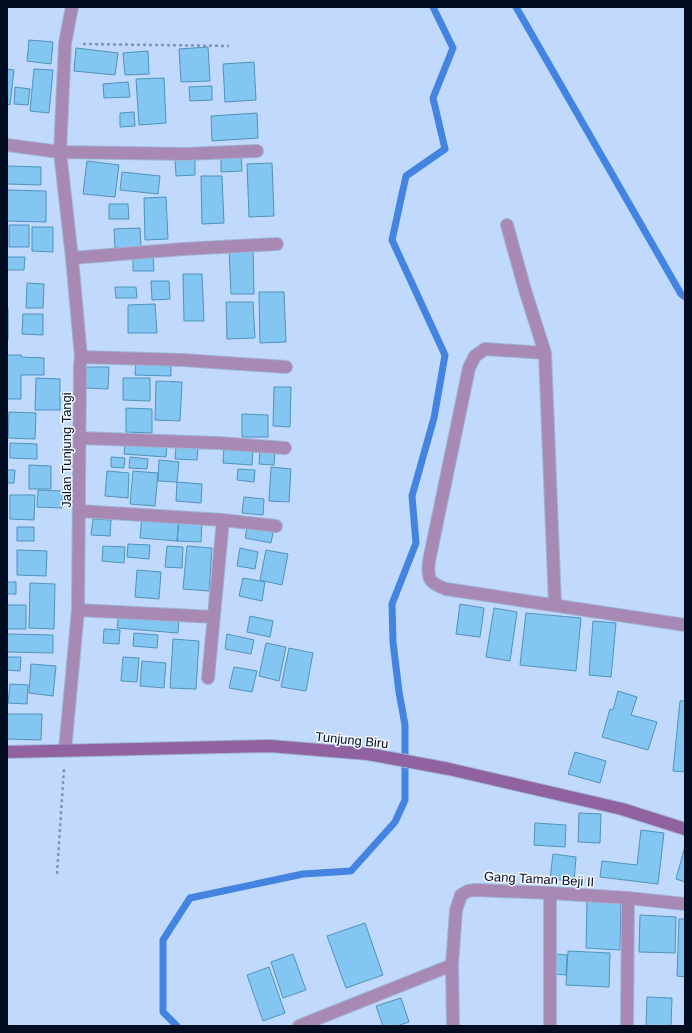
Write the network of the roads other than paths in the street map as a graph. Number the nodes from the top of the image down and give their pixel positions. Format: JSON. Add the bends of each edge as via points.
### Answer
{"nodes":[{"id":1,"x":72,"y":7,"type":"edge"},
{"id":2,"x":7,"y":145,"type":"edge"},
{"id":3,"x":257,"y":151,"type":"dead end"},
{"id":4,"x":60,"y":152,"type":"junction"},
{"id":5,"x":507,"y":225,"type":"dead end"},
{"id":6,"x":277,"y":244,"type":"dead end"},
{"id":7,"x":72,"y":258,"type":"junction"},
{"id":8,"x":545,"y":353,"type":"junction"},
{"id":9,"x":81,"y":357,"type":"junction"},
{"id":10,"x":286,"y":367,"type":"dead end"},
{"id":11,"x":80,"y":438,"type":"junction"},
{"id":12,"x":285,"y":448,"type":"dead end"},
{"id":13,"x":79,"y":511,"type":"junction"},
{"id":14,"x":223,"y":520,"type":"junction"},
{"id":15,"x":276,"y":526,"type":"dead end"},
{"id":16,"x":555,"y":605,"type":"junction"},
{"id":17,"x":78,"y":610,"type":"junction"},
{"id":18,"x":214,"y":617,"type":"junction"},
{"id":19,"x":685,"y":625,"type":"edge"},
{"id":20,"x":208,"y":678,"type":"dead end"},
{"id":21,"x":65,"y":750,"type":"junction"},
{"id":22,"x":7,"y":752,"type":"edge"},
{"id":23,"x":685,"y":829,"type":"edge"},
{"id":24,"x":550,"y":893,"type":"junction"},
{"id":25,"x":628,"y":898,"type":"junction"},
{"id":26,"x":685,"y":904,"type":"edge"},
{"id":27,"x":452,"y":965,"type":"junction"},
{"id":28,"x":299,"y":1026,"type":"edge"},
{"id":29,"x":453,"y":1026,"type":"edge"},
{"id":30,"x":550,"y":1026,"type":"edge"},
{"id":31,"x":627,"y":1026,"type":"edge"}],
"edges":[{"from":1,"to":4,"type":"street","name":"Jalan Tunjung Tangi","via":[[65,43]]},
{"from":2,"to":4,"type":"street"},
{"from":3,"to":4,"type":"street","via":[[186,154]]},
{"from":4,"to":7,"type":"street","name":"Jalan Tunjung Tangi"},
{"from":5,"to":8,"type":"street"},
{"from":6,"to":7,"type":"street"},
{"from":7,"to":9,"type":"street","name":"Jalan Tunjung Tangi"},
{"from":8,"to":16,"type":"street"},
{"from":8,"to":16,"type":"street","via":[[485,350],[475,356],[469,368],[428,571],[429,578],[436,585],[446,589]]},
{"from":9,"to":10,"type":"street"},
{"from":9,"to":11,"type":"street","name":"Jalan Tunjung Tangi"},
{"from":11,"to":12,"type":"street"},
{"from":11,"to":13,"type":"street","name":"Jalan Tunjung Tangi"},
{"from":13,"to":14,"type":"street"},
{"from":13,"to":17,"type":"street","name":"Jalan Tunjung Tangi"},
{"from":14,"to":15,"type":"street"},
{"from":14,"to":18,"type":"street"},
{"from":16,"to":19,"type":"street"},
{"from":17,"to":18,"type":"street"},
{"from":17,"to":21,"type":"street","name":"Jalan Tunjung Tangi"},
{"from":18,"to":20,"type":"street"},
{"from":21,"to":22,"type":"street","name":"Tunjung Biru"},
{"from":21,"to":23,"type":"street","name":"Tunjung Biru","via":[[270,746],[368,754],[431,765],[622,809]]},
{"from":24,"to":25,"type":"street","name":"Gang Taman Beji II"},
{"from":24,"to":27,"type":"street","name":"Gang Taman Beji II","via":[[475,890],[461,895],[456,910]]},
{"from":24,"to":30,"type":"street"},
{"from":25,"to":26,"type":"street","name":"Gang Taman Beji II"},
{"from":25,"to":31,"type":"street"},
{"from":27,"to":28,"type":"street"},
{"from":27,"to":29,"type":"street","name":"Gang Taman Beji II"}]}
